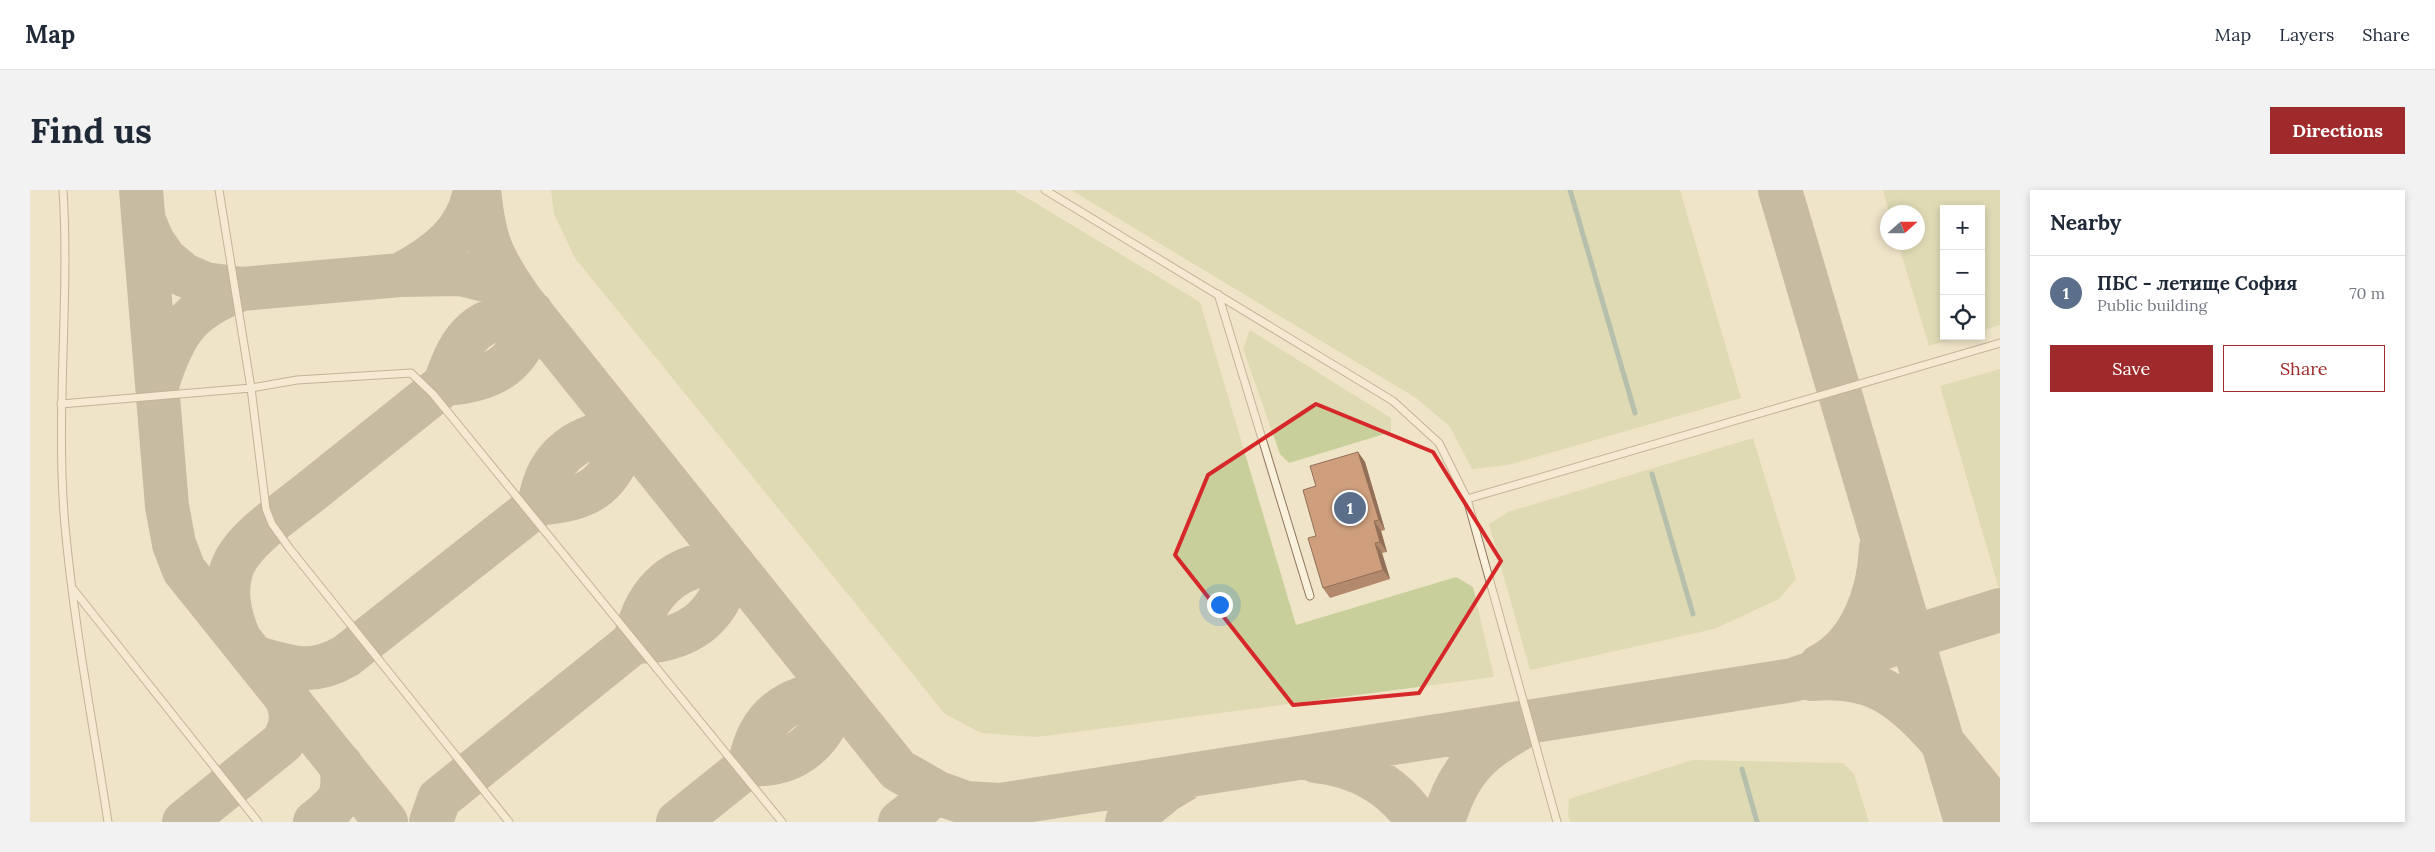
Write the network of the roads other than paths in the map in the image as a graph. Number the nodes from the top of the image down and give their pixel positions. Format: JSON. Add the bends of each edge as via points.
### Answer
{"nodes":[{"id":1,"x":63,"y":190,"type":"edge"},
{"id":2,"x":219,"y":190,"type":"edge"},
{"id":3,"x":1045,"y":190,"type":"edge"},
{"id":4,"x":1218,"y":294,"type":"junction"},
{"id":5,"x":2000,"y":343,"type":"edge"},
{"id":6,"x":251,"y":388,"type":"junction"},
{"id":7,"x":61,"y":404,"type":"junction"},
{"id":8,"x":1467,"y":499,"type":"junction"},
{"id":9,"x":73,"y":589,"type":"junction"},
{"id":10,"x":1310,"y":596,"type":"dead end"},
{"id":11,"x":108,"y":822,"type":"edge"},
{"id":12,"x":258,"y":822,"type":"edge"},
{"id":13,"x":508,"y":822,"type":"edge"},
{"id":14,"x":782,"y":822,"type":"edge"},
{"id":15,"x":1557,"y":822,"type":"edge"}],
"edges":[{"from":1,"to":7,"type":"lane","via":[[66,271]]},
{"from":2,"to":6,"type":"lane"},
{"from":3,"to":4,"type":"lane"},
{"from":4,"to":8,"type":"lane","via":[[1393,401],[1439,443]]},
{"from":4,"to":10,"type":"lane"},
{"from":5,"to":8,"type":"lane"},
{"from":6,"to":7,"type":"lane"},
{"from":6,"to":13,"type":"lane","via":[[266,509],[272,524]]},
{"from":6,"to":14,"type":"lane","via":[[297,380],[404,372],[418,376]]},
{"from":7,"to":9,"type":"lane","via":[[64,525]]},
{"from":8,"to":15,"type":"lane"},
{"from":9,"to":11,"type":"lane"},
{"from":9,"to":12,"type":"lane"}]}
